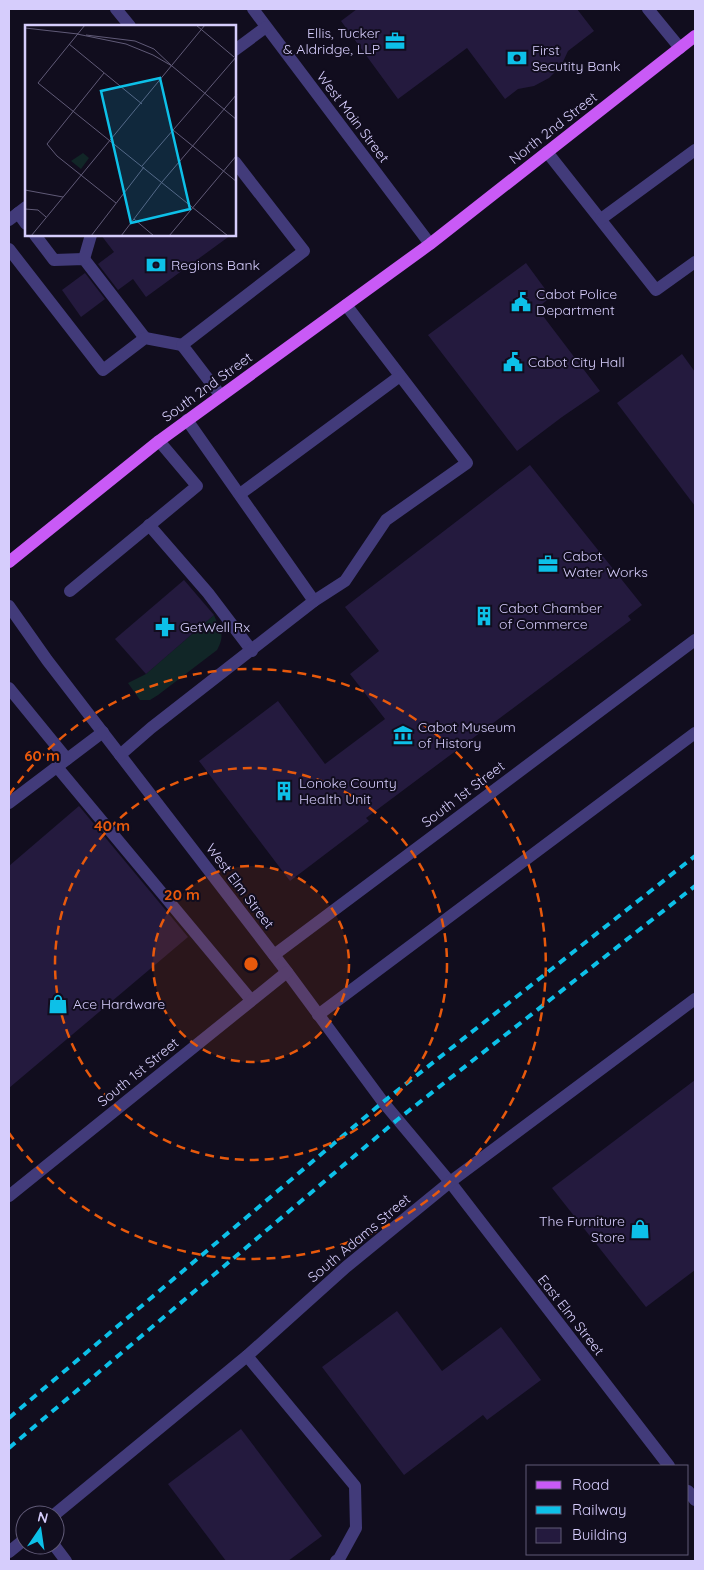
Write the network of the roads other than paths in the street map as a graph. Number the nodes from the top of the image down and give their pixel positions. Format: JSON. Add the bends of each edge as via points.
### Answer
{"nodes":[{"id":1,"x":116,"y":9,"type":"edge"},
{"id":2,"x":648,"y":9,"type":"edge"},
{"id":3,"x":257,"y":10,"type":"edge"},
{"id":4,"x":129,"y":25,"type":"edge"},
{"id":5,"x":266,"y":27,"type":"junction"},
{"id":6,"x":695,"y":36,"type":"edge"},
{"id":7,"x":680,"y":48,"type":"junction"},
{"id":8,"x":236,"y":49,"type":"edge"},
{"id":9,"x":695,"y":150,"type":"edge"},
{"id":10,"x":547,"y":152,"type":"junction"},
{"id":11,"x":236,"y":163,"type":"edge"},
{"id":12,"x":601,"y":219,"type":"junction"},
{"id":13,"x":36,"y":236,"type":"edge"},
{"id":14,"x":91,"y":236,"type":"edge"},
{"id":15,"x":430,"y":244,"type":"junction"},
{"id":16,"x":9,"y":250,"type":"edge"},
{"id":17,"x":84,"y":259,"type":"junction"},
{"id":18,"x":695,"y":262,"type":"edge"},
{"id":19,"x":346,"y":305,"type":"junction"},
{"id":20,"x":145,"y":338,"type":"junction"},
{"id":21,"x":182,"y":345,"type":"junction"},
{"id":22,"x":400,"y":376,"type":"junction"},
{"id":23,"x":221,"y":396,"type":"junction"},
{"id":24,"x":188,"y":420,"type":"junction"},
{"id":25,"x":159,"y":441,"type":"junction"},
{"id":26,"x":240,"y":494,"type":"junction"},
{"id":27,"x":150,"y":525,"type":"junction"},
{"id":28,"x":9,"y":562,"type":"edge"},
{"id":29,"x":70,"y":591,"type":"dead end"},
{"id":30,"x":314,"y":601,"type":"junction"},
{"id":31,"x":9,"y":606,"type":"edge"},
{"id":32,"x":695,"y":640,"type":"edge"},
{"id":33,"x":252,"y":651,"type":"junction"},
{"id":34,"x":9,"y":688,"type":"edge"},
{"id":35,"x":102,"y":732,"type":"junction"},
{"id":36,"x":695,"y":733,"type":"edge"},
{"id":37,"x":120,"y":755,"type":"junction"},
{"id":38,"x":62,"y":763,"type":"junction"},
{"id":39,"x":9,"y":803,"type":"edge"},
{"id":40,"x":274,"y":955,"type":"junction"},
{"id":41,"x":287,"y":972,"type":"junction"},
{"id":42,"x":695,"y":999,"type":"edge"},
{"id":43,"x":251,"y":1000,"type":"junction"},
{"id":44,"x":318,"y":1015,"type":"junction"},
{"id":45,"x":450,"y":1182,"type":"junction"},
{"id":46,"x":9,"y":1196,"type":"edge"},
{"id":47,"x":247,"y":1356,"type":"junction"},
{"id":48,"x":668,"y":1465,"type":"edge"},
{"id":49,"x":65,"y":1506,"type":"edge"},
{"id":50,"x":336,"y":1561,"type":"edge"}],
"edges":[{"from":1,"to":4,"type":"street"},
{"from":2,"to":7,"type":"street"},
{"from":3,"to":5,"type":"street","name":"West Main Street"},
{"from":5,"to":8,"type":"street"},
{"from":5,"to":15,"type":"street","name":"West Main Street"},
{"from":6,"to":7,"type":"main road","name":"North 2nd Street"},
{"from":7,"to":10,"type":"main road","name":"North 2nd Street"},
{"from":9,"to":12,"type":"street"},
{"from":10,"to":12,"type":"street"},
{"from":10,"to":15,"type":"main road","name":"North 2nd Street"},
{"from":11,"to":21,"type":"street","via":[[304,252]]},
{"from":12,"to":18,"type":"street","via":[[656,290]]},
{"from":13,"to":17,"type":"street","via":[[54,260]]},
{"from":14,"to":17,"type":"street"},
{"from":15,"to":19,"type":"main road","name":"South 2nd Street"},
{"from":16,"to":20,"type":"street","via":[[103,370]]},
{"from":17,"to":20,"type":"street"},
{"from":19,"to":22,"type":"street"},
{"from":19,"to":23,"type":"main road","name":"South 2nd Street"},
{"from":20,"to":21,"type":"street"},
{"from":21,"to":23,"type":"street"},
{"from":22,"to":26,"type":"street"},
{"from":22,"to":30,"type":"street","via":[[467,463],[386,520],[345,581]]},
{"from":23,"to":24,"type":"main road","name":"South 2nd Street"},
{"from":24,"to":25,"type":"main road","name":"South 2nd Street"},
{"from":24,"to":26,"type":"street"},
{"from":25,"to":27,"type":"street","via":[[197,486]]},
{"from":25,"to":28,"type":"main road","name":"South 2nd Street"},
{"from":26,"to":30,"type":"street"},
{"from":27,"to":29,"type":"street"},
{"from":27,"to":33,"type":"street"},
{"from":30,"to":33,"type":"street"},
{"from":31,"to":35,"type":"street","name":"West Elm Street"},
{"from":32,"to":40,"type":"street","name":"South 1st Street"},
{"from":33,"to":37,"type":"street"},
{"from":34,"to":38,"type":"street"},
{"from":35,"to":37,"type":"street","name":"West Elm Street"},
{"from":35,"to":38,"type":"street"},
{"from":36,"to":44,"type":"street"},
{"from":37,"to":40,"type":"street","name":"West Elm Street"},
{"from":38,"to":39,"type":"street"},
{"from":38,"to":43,"type":"street"},
{"from":40,"to":41,"type":"street","name":"West Elm Street"},
{"from":41,"to":43,"type":"street","name":"South 1st Street"},
{"from":41,"to":44,"type":"street","name":"West Elm Street"},
{"from":42,"to":45,"type":"street","name":"South Adams Street"},
{"from":43,"to":46,"type":"street","name":"South 1st Street"},
{"from":44,"to":45,"type":"street","name":"West Elm Street","via":[[383,1102]]},
{"from":45,"to":47,"type":"street","name":"South Adams Street","via":[[346,1267]]},
{"from":45,"to":48,"type":"street","name":"East Elm Street"},
{"from":47,"to":49,"type":"street","name":"South Adams Street"},
{"from":47,"to":50,"type":"street","via":[[355,1486],[356,1528]]}]}
